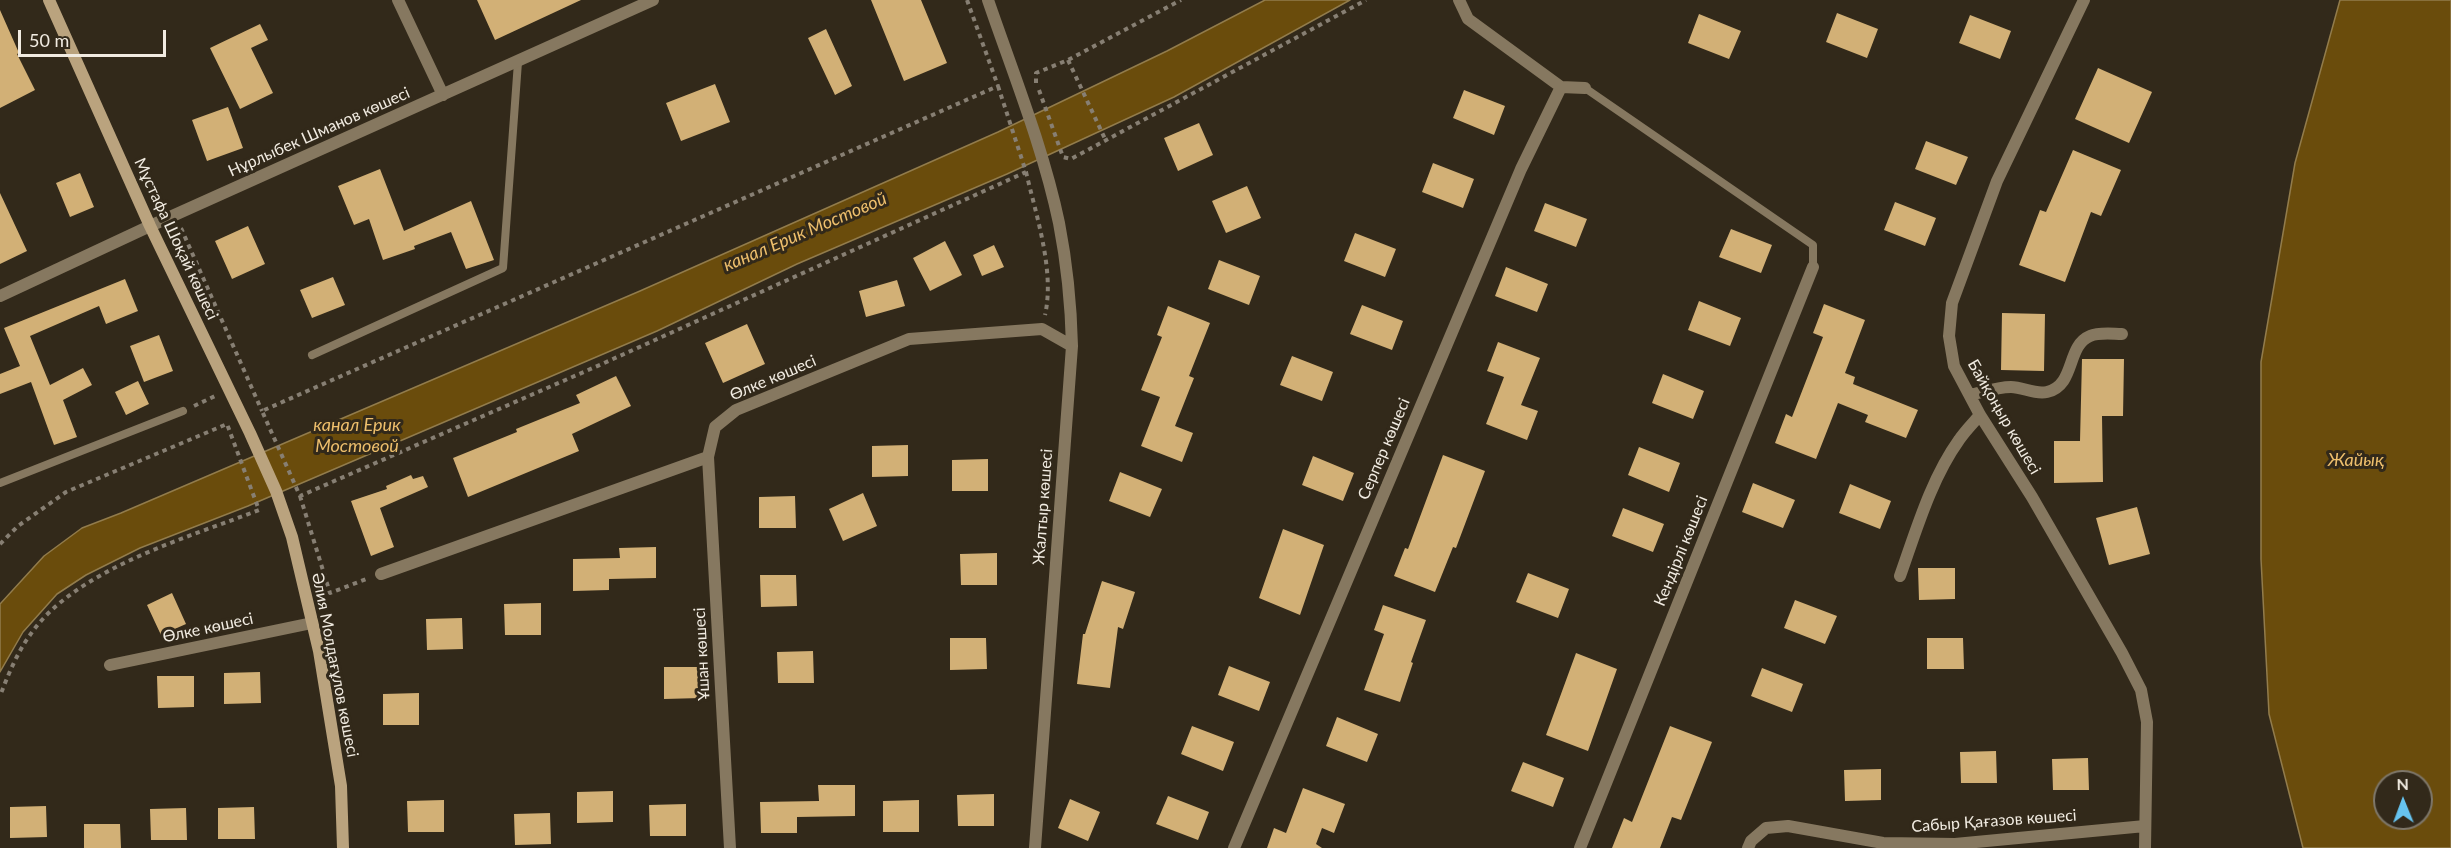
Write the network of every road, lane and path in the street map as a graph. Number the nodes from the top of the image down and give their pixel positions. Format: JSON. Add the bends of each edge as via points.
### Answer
{"nodes":[{"id":1,"x":49,"y":0,"type":"edge"},
{"id":2,"x":398,"y":0,"type":"edge"},
{"id":3,"x":653,"y":0,"type":"edge"},
{"id":4,"x":967,"y":0,"type":"edge"},
{"id":5,"x":988,"y":0,"type":"edge"},
{"id":6,"x":1181,"y":0,"type":"edge"},
{"id":7,"x":1366,"y":0,"type":"edge"},
{"id":8,"x":1459,"y":0,"type":"edge"},
{"id":9,"x":2084,"y":0,"type":"edge"},
{"id":10,"x":1068,"y":60,"type":"junction"},
{"id":11,"x":518,"y":62,"type":"junction"},
{"id":12,"x":998,"y":86,"type":"junction"},
{"id":13,"x":1561,"y":87,"type":"junction"},
{"id":14,"x":1585,"y":88,"type":"joint"},
{"id":15,"x":443,"y":96,"type":"junction"},
{"id":16,"x":1106,"y":141,"type":"junction"},
{"id":17,"x":1025,"y":170,"type":"junction"},
{"id":18,"x":175,"y":215,"type":"junction"},
{"id":19,"x":150,"y":226,"type":"junction"},
{"id":20,"x":1813,"y":267,"type":"joint"},
{"id":21,"x":0,"y":296,"type":"edge"},
{"id":22,"x":1041,"y":329,"type":"junction"},
{"id":23,"x":2122,"y":334,"type":"dead end"},
{"id":24,"x":1072,"y":346,"type":"junction"},
{"id":25,"x":312,"y":355,"type":"dead end"},
{"id":26,"x":1970,"y":395,"type":"junction"},
{"id":27,"x":219,"y":405,"type":"dead end"},
{"id":28,"x":183,"y":411,"type":"joint"},
{"id":29,"x":262,"y":411,"type":"junction"},
{"id":30,"x":223,"y":414,"type":"dead end"},
{"id":31,"x":1980,"y":415,"type":"junction"},
{"id":32,"x":227,"y":424,"type":"junction"},
{"id":33,"x":708,"y":458,"type":"junction"},
{"id":34,"x":0,"y":483,"type":"edge"},
{"id":35,"x":276,"y":491,"type":"joint"},
{"id":36,"x":300,"y":496,"type":"junction"},
{"id":37,"x":0,"y":544,"type":"edge"},
{"id":38,"x":381,"y":574,"type":"joint"},
{"id":39,"x":1900,"y":576,"type":"dead end"},
{"id":40,"x":312,"y":623,"type":"junction"},
{"id":41,"x":110,"y":665,"type":"dead end"},
{"id":42,"x":0,"y":696,"type":"edge"},
{"id":43,"x":2145,"y":826,"type":"junction"},
{"id":44,"x":343,"y":848,"type":"edge"},
{"id":45,"x":730,"y":848,"type":"edge"},
{"id":46,"x":1035,"y":848,"type":"edge"},
{"id":47,"x":1234,"y":848,"type":"edge"},
{"id":48,"x":1580,"y":848,"type":"edge"},
{"id":49,"x":1748,"y":848,"type":"edge"},
{"id":50,"x":2145,"y":848,"type":"edge"}],
"edges":[{"from":1,"to":19,"type":"main road","name":"Мұстафа Шоқай көшесi"},
{"from":2,"to":15,"type":"street"},
{"from":3,"to":11,"type":"street","name":"Нұрлыбек Шманов көшесі"},
{"from":4,"to":12,"type":"path"},
{"from":5,"to":24,"type":"street","name":"Жалтыр көшесі","via":[[1046,171],[1059,223],[1070,297]]},
{"from":6,"to":10,"type":"path"},
{"from":7,"to":16,"type":"path"},
{"from":8,"to":13,"type":"street","via":[[1468,20]]},
{"from":9,"to":26,"type":"street","name":"Байқоңыр көшесi","via":[[1997,181],[1952,303],[1950,351]]},
{"from":10,"to":16,"type":"path"},
{"from":10,"to":16,"type":"path","via":[[1036,73],[1035,80],[1063,157],[1071,159]]},
{"from":11,"to":15,"type":"street","name":"Нұрлыбек Шманов көшесі"},
{"from":11,"to":25,"type":"lane","via":[[503,268]]},
{"from":12,"to":17,"type":"path"},
{"from":12,"to":29,"type":"path"},
{"from":13,"to":14,"type":"street"},
{"from":13,"to":47,"type":"street","name":"Серпер көшесі","via":[[1521,169]]},
{"from":14,"to":20,"type":"lane","via":[[1813,245]]},
{"from":15,"to":18,"type":"street","name":"Нұрлыбек Шманов көшесі"},
{"from":17,"to":22,"type":"path","via":[[1041,233],[1049,297]]},
{"from":17,"to":36,"type":"path","via":[[602,364]]},
{"from":18,"to":19,"type":"street","name":"Нұрлыбек Шманов көшесі"},
{"from":18,"to":29,"type":"path"},
{"from":19,"to":21,"type":"street","name":"Нұрлыбек Шманов көшесі"},
{"from":19,"to":35,"type":"main road","name":"Мұстафа Шоқай көшесi"},
{"from":20,"to":48,"type":"street","name":"Кендірлі көшесі"},
{"from":22,"to":24,"type":"street"},
{"from":22,"to":33,"type":"street","name":"Өлке көшесі","via":[[909,339],[736,410],[715,427]]},
{"from":23,"to":26,"type":"street","via":[[2092,334],[2079,343],[2068,375],[2047,393],[2009,387]]},
{"from":24,"to":46,"type":"street","name":"Жалтыр көшесі"},
{"from":26,"to":31,"type":"street","name":"Байқоңыр көшесi"},
{"from":27,"to":28,"type":"path","via":[[214,396]]},
{"from":28,"to":34,"type":"lane"},
{"from":29,"to":36,"type":"path"},
{"from":30,"to":32,"type":"path"},
{"from":31,"to":39,"type":"street","via":[[1959,440],[1942,471]]},
{"from":31,"to":43,"type":"street","name":"Байқоңыр көшесi","via":[[2038,507],[2140,690],[2147,722]]},
{"from":32,"to":37,"type":"path","via":[[66,492]]},
{"from":32,"to":42,"type":"path","via":[[259,510],[113,569],[66,596],[30,634]]},
{"from":33,"to":38,"type":"street"},
{"from":33,"to":45,"type":"street","name":"Ұшан көшесі"},
{"from":35,"to":40,"type":"main road","name":"Әлия Молдағұлов көшесі","via":[[292,537]]},
{"from":36,"to":38,"type":"path","via":[[330,593]]},
{"from":40,"to":41,"type":"street","name":"Өлке көшесі"},
{"from":40,"to":44,"type":"main road","name":"Әлия Молдағұлов көшесі","via":[[341,786]]},
{"from":43,"to":49,"type":"street","name":"Сабыр Қағазов көшесі","via":[[1955,844],[1883,843],[1788,826],[1766,828]]},
{"from":43,"to":50,"type":"street","name":"Байқоңыр көшесi"}]}
